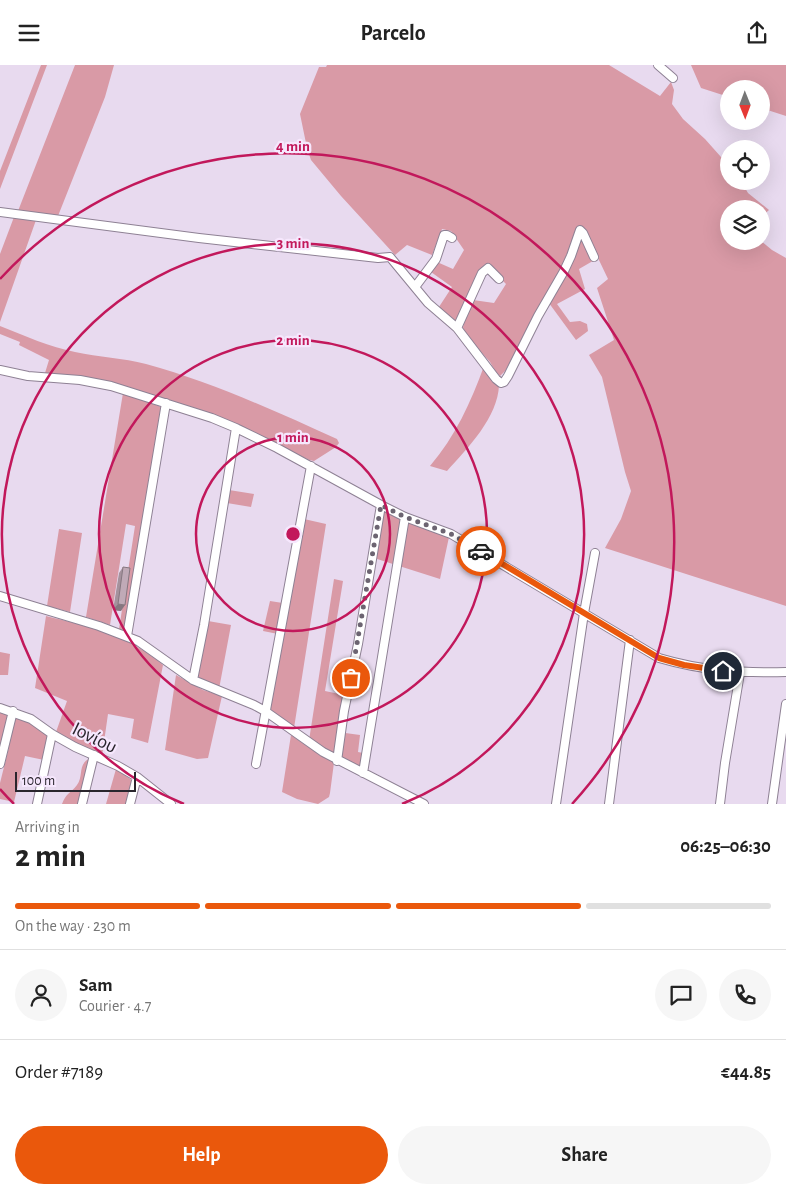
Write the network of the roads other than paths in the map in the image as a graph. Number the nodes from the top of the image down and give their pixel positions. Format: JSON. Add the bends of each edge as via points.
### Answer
{"nodes":[{"id":1,"x":658,"y":65,"type":"edge"},
{"id":2,"x":673,"y":78,"type":"dead end"},
{"id":3,"x":0,"y":212,"type":"edge"},
{"id":4,"x":452,"y":238,"type":"dead end"},
{"id":5,"x":594,"y":257,"type":"dead end"},
{"id":6,"x":499,"y":279,"type":"dead end"},
{"id":7,"x":416,"y":287,"type":"junction"},
{"id":8,"x":457,"y":328,"type":"junction"},
{"id":9,"x":0,"y":369,"type":"edge"},
{"id":10,"x":166,"y":403,"type":"junction"},
{"id":11,"x":236,"y":428,"type":"junction"},
{"id":12,"x":311,"y":466,"type":"junction"},
{"id":13,"x":381,"y":505,"type":"junction"},
{"id":14,"x":405,"y":517,"type":"junction"},
{"id":15,"x":595,"y":553,"type":"dead end"},
{"id":16,"x":0,"y":596,"type":"edge"},
{"id":17,"x":584,"y":613,"type":"junction"},
{"id":18,"x":127,"y":636,"type":"junction"},
{"id":19,"x":630,"y":640,"type":"junction"},
{"id":20,"x":786,"y":672,"type":"edge"},
{"id":21,"x":740,"y":673,"type":"junction"},
{"id":22,"x":193,"y":681,"type":"junction"},
{"id":23,"x":786,"y":704,"type":"edge"},
{"id":24,"x":0,"y":708,"type":"edge"},
{"id":25,"x":12,"y":711,"type":"junction"},
{"id":26,"x":266,"y":711,"type":"junction"},
{"id":27,"x":52,"y":734,"type":"junction"},
{"id":28,"x":94,"y":755,"type":"junction"},
{"id":29,"x":338,"y":761,"type":"junction"},
{"id":30,"x":256,"y":763,"type":"dead end"},
{"id":31,"x":0,"y":765,"type":"edge"},
{"id":32,"x":363,"y":773,"type":"junction"},
{"id":33,"x":137,"y":777,"type":"junction"},
{"id":34,"x":162,"y":801,"type":"edge"},
{"id":35,"x":37,"y":804,"type":"edge"},
{"id":36,"x":82,"y":804,"type":"edge"},
{"id":37,"x":130,"y":804,"type":"edge"},
{"id":38,"x":171,"y":804,"type":"edge"},
{"id":39,"x":424,"y":804,"type":"edge"},
{"id":40,"x":556,"y":804,"type":"edge"},
{"id":41,"x":609,"y":804,"type":"edge"},
{"id":42,"x":720,"y":804,"type":"edge"},
{"id":43,"x":772,"y":804,"type":"edge"}],
"edges":[{"from":1,"to":2,"type":"street"},
{"from":3,"to":7,"type":"street","via":[[218,241],[390,257]]},
{"from":4,"to":7,"type":"street","via":[[444,235],[436,259]]},
{"from":5,"to":8,"type":"street","via":[[580,230],[564,271],[504,382],[496,379]]},
{"from":6,"to":8,"type":"street","via":[[488,268],[482,273]]},
{"from":7,"to":8,"type":"street"},
{"from":9,"to":10,"type":"street","via":[[28,376],[104,384]]},
{"from":10,"to":11,"type":"street"},
{"from":10,"to":18,"type":"street"},
{"from":11,"to":12,"type":"street"},
{"from":11,"to":22,"type":"street"},
{"from":12,"to":13,"type":"street"},
{"from":12,"to":26,"type":"street"},
{"from":13,"to":14,"type":"street"},
{"from":13,"to":29,"type":"street"},
{"from":14,"to":17,"type":"street","via":[[451,534]]},
{"from":14,"to":32,"type":"street"},
{"from":15,"to":17,"type":"street"},
{"from":16,"to":18,"type":"street"},
{"from":17,"to":19,"type":"street"},
{"from":17,"to":40,"type":"street"},
{"from":18,"to":22,"type":"street","via":[[148,646]]},
{"from":19,"to":21,"type":"street","via":[[665,660],[707,670]]},
{"from":19,"to":41,"type":"street"},
{"from":20,"to":21,"type":"street"},
{"from":21,"to":42,"type":"street"},
{"from":22,"to":26,"type":"street"},
{"from":23,"to":43,"type":"street"},
{"from":24,"to":25,"type":"street","name":"Ιονίου"},
{"from":25,"to":27,"type":"street","name":"Ιονίου","via":[[36,721]]},
{"from":25,"to":31,"type":"street"},
{"from":26,"to":29,"type":"street"},
{"from":26,"to":30,"type":"street"},
{"from":27,"to":28,"type":"street","name":"Ιονίου"},
{"from":27,"to":35,"type":"street"},
{"from":28,"to":33,"type":"street","name":"Ιονίου"},
{"from":28,"to":36,"type":"street"},
{"from":29,"to":32,"type":"street"},
{"from":32,"to":39,"type":"street"},
{"from":33,"to":34,"type":"street","name":"Ιονίου"},
{"from":33,"to":37,"type":"street"},
{"from":34,"to":38,"type":"street","name":"Ιονίου"}]}
